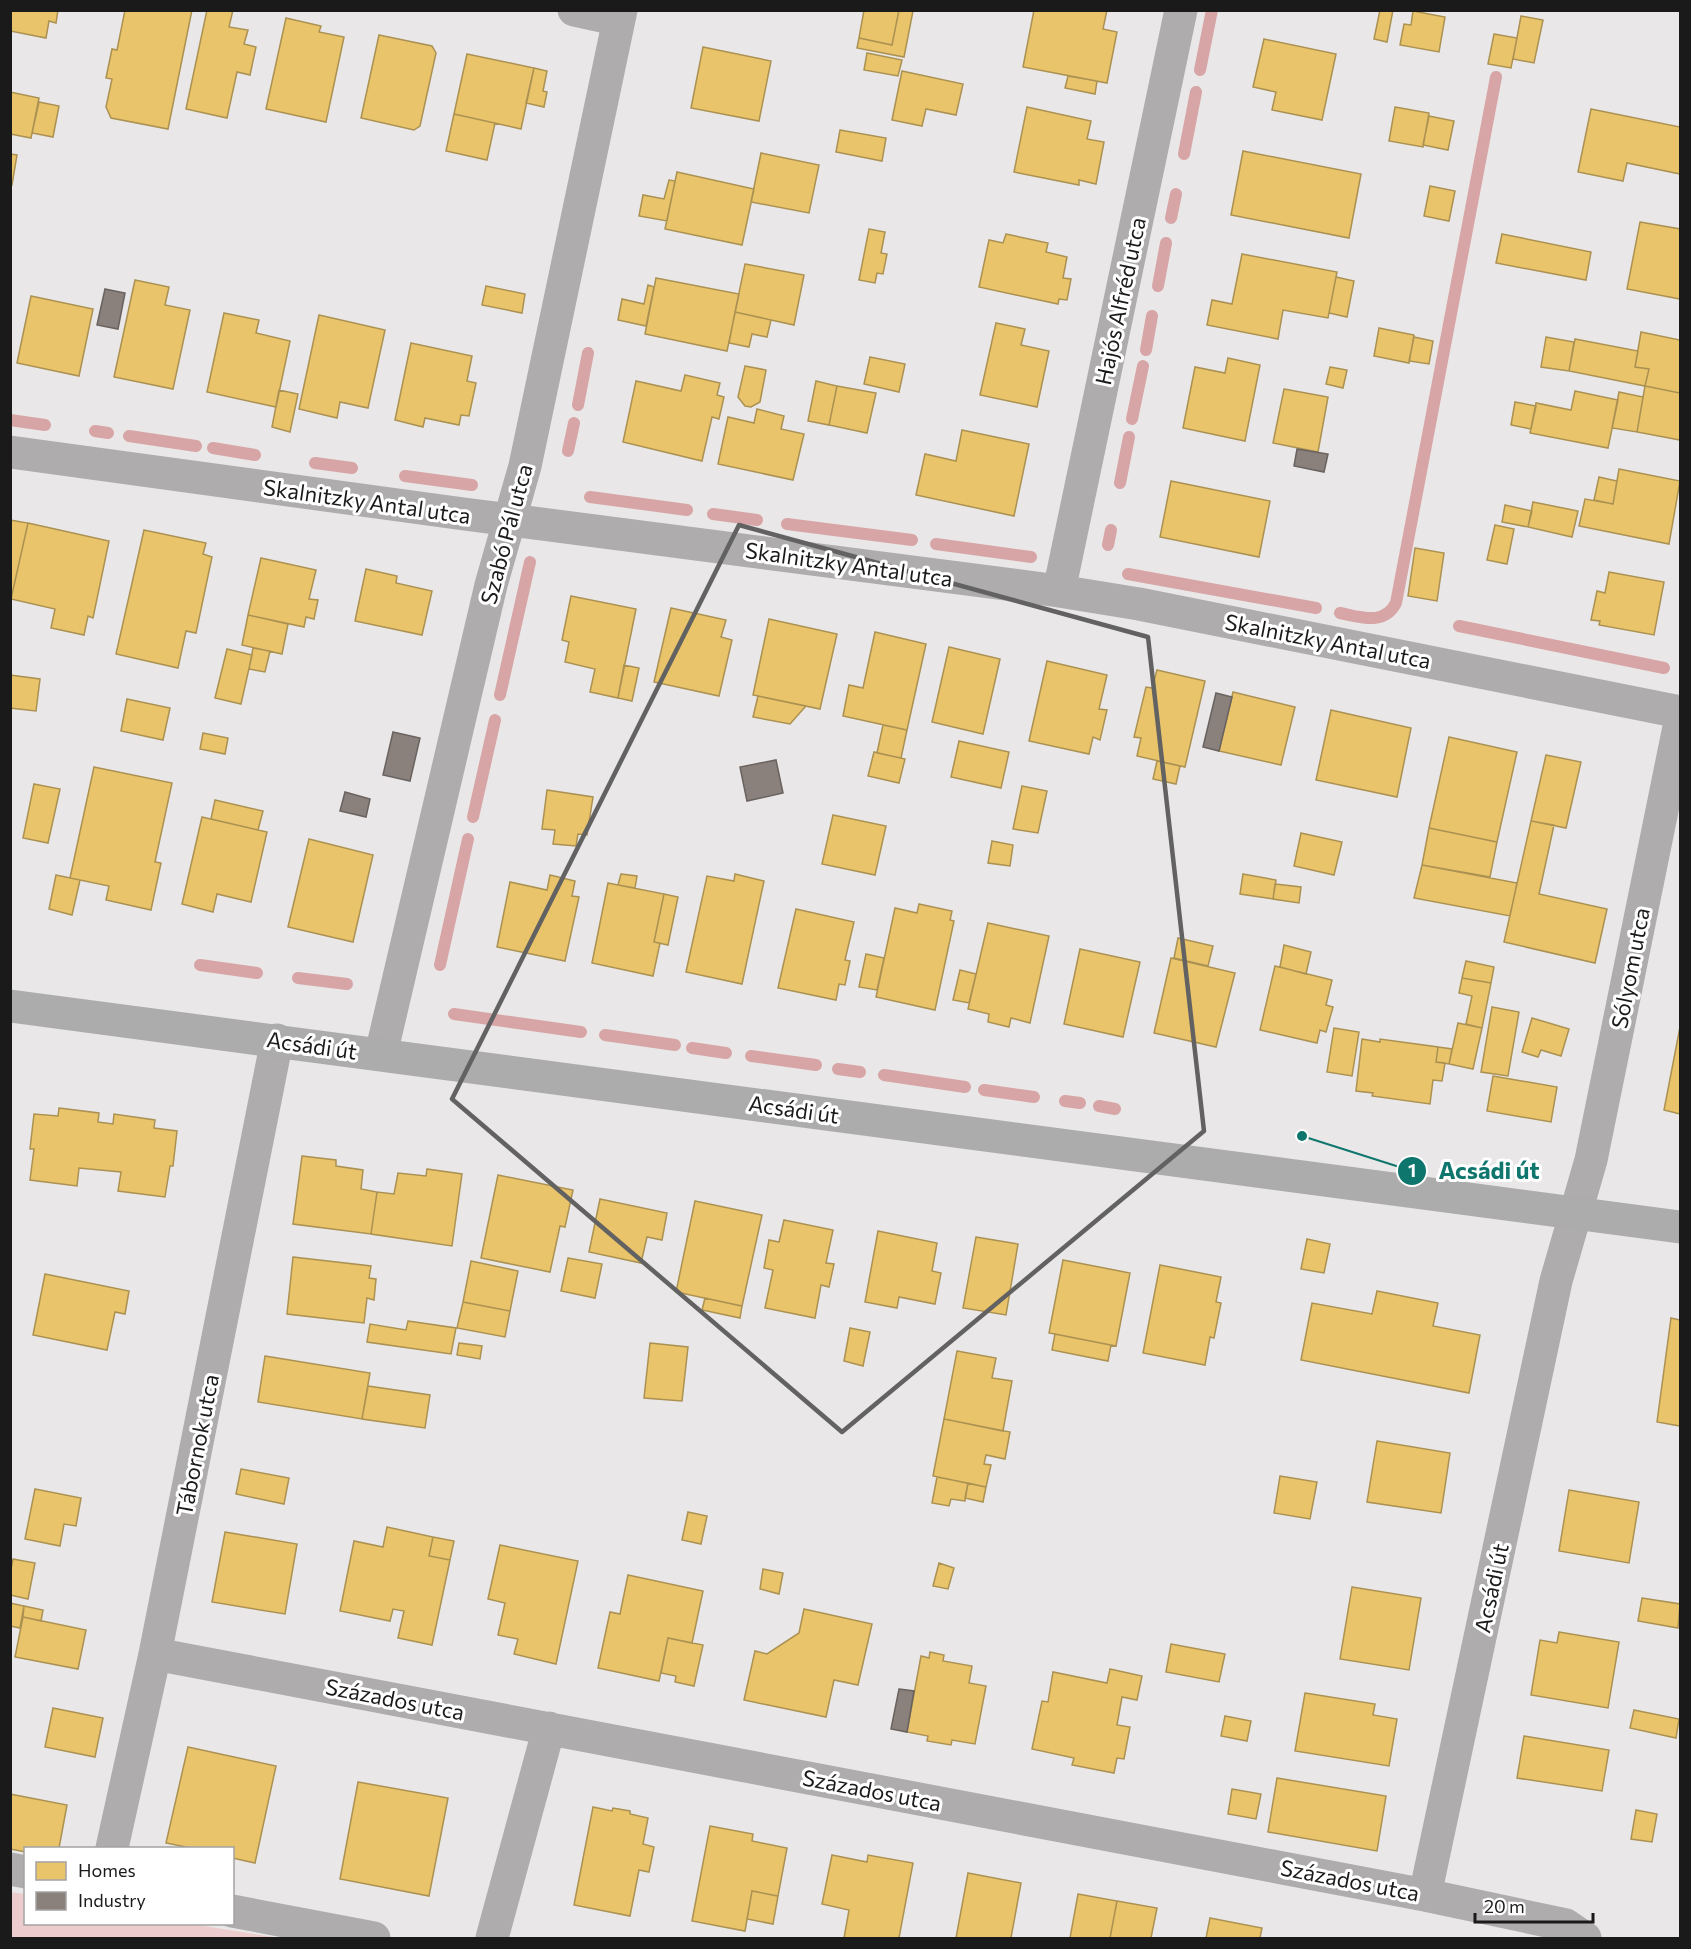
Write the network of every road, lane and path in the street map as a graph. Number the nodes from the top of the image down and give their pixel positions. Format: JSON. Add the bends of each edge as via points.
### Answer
{"nodes":[{"id":1,"x":574,"y":10,"type":"edge"},
{"id":2,"x":1181,"y":10,"type":"edge"},
{"id":3,"x":620,"y":15,"type":"edge"},
{"id":4,"x":10,"y":452,"type":"edge"},
{"id":5,"x":510,"y":519,"type":"junction"},
{"id":6,"x":1059,"y":591,"type":"junction"},
{"id":7,"x":1680,"y":712,"type":"edge"},
{"id":8,"x":1680,"y":722,"type":"edge"},
{"id":9,"x":10,"y":1006,"type":"edge"},
{"id":10,"x":277,"y":1040,"type":"junction"},
{"id":11,"x":381,"y":1054,"type":"junction"},
{"id":12,"x":1577,"y":1213,"type":"junction"},
{"id":13,"x":1680,"y":1227,"type":"edge"},
{"id":14,"x":155,"y":1654,"type":"junction"},
{"id":15,"x":549,"y":1728,"type":"junction"},
{"id":16,"x":112,"y":1847,"type":"edge"},
{"id":17,"x":1425,"y":1895,"type":"junction"},
{"id":18,"x":234,"y":1911,"type":"edge"},
{"id":19,"x":374,"y":1938,"type":"edge"},
{"id":20,"x":492,"y":1938,"type":"edge"},
{"id":21,"x":1585,"y":1938,"type":"edge"}],
"edges":[{"from":1,"to":3,"type":"street"},
{"from":2,"to":6,"type":"street","name":"Hajós Alfréd utca"},
{"from":3,"to":5,"type":"street","name":"Szabó Pál utca","via":[[530,447]]},
{"from":4,"to":5,"type":"street","name":"Skalnitzky Antal utca"},
{"from":5,"to":6,"type":"street","name":"Skalnitzky Antal utca"},
{"from":5,"to":11,"type":"street","name":"Szabó Pál utca","via":[[491,585]]},
{"from":6,"to":7,"type":"street","name":"Skalnitzky Antal utca"},
{"from":8,"to":12,"type":"street","name":"Sólyom utca"},
{"from":9,"to":10,"type":"main road","name":"Acsádi út"},
{"from":10,"to":11,"type":"main road","name":"Acsádi út"},
{"from":10,"to":14,"type":"street","name":"Tábornok utca"},
{"from":11,"to":12,"type":"main road","name":"Acsádi út"},
{"from":12,"to":13,"type":"main road","name":"Acsádi út"},
{"from":12,"to":17,"type":"street","name":"Acsádi út","via":[[1556,1281]]},
{"from":14,"to":15,"type":"street","name":"Százados utca"},
{"from":14,"to":16,"type":"street","name":"Tábornok utca"},
{"from":15,"to":17,"type":"street","name":"Százados utca"},
{"from":15,"to":20,"type":"street"},
{"from":17,"to":21,"type":"street","name":"Százados utca","via":[[1566,1925]]},
{"from":18,"to":19,"type":"street"}]}
